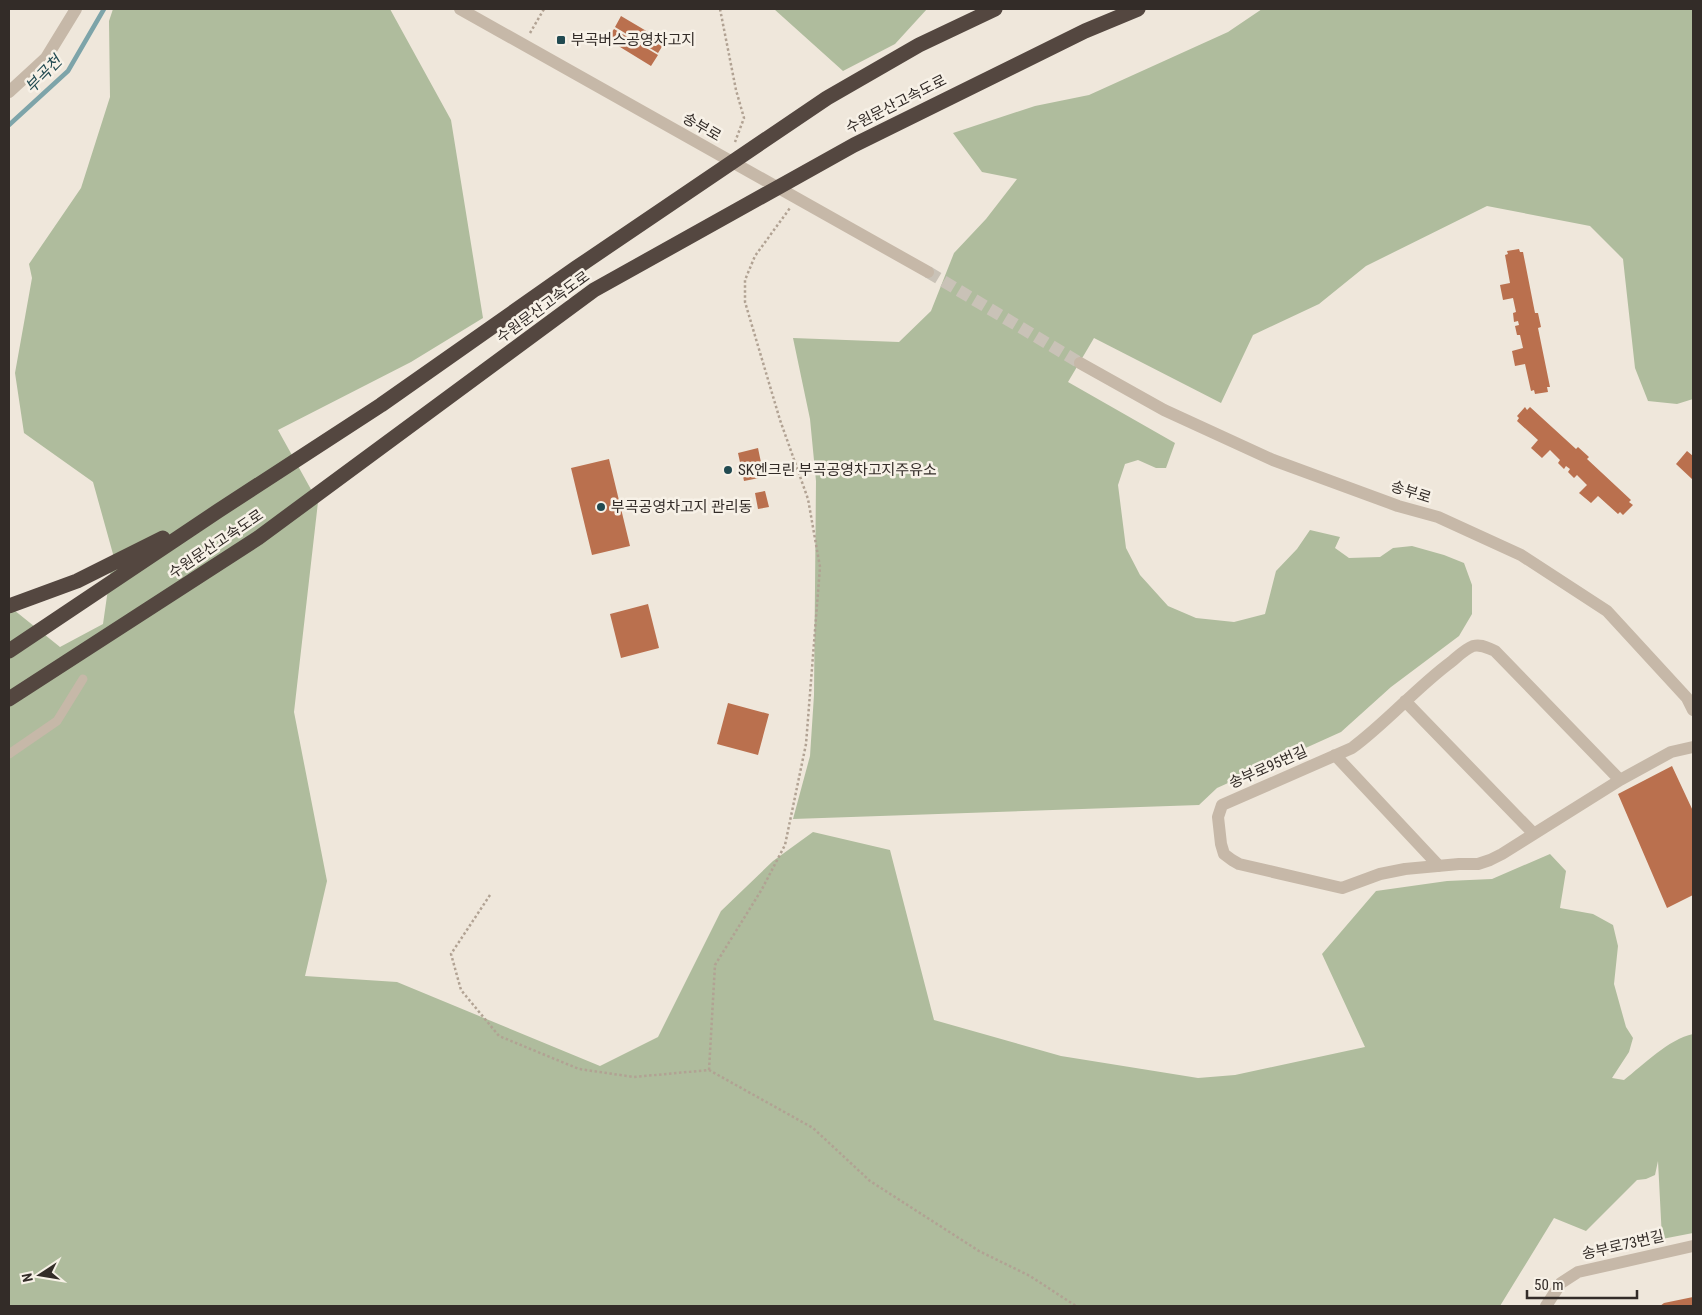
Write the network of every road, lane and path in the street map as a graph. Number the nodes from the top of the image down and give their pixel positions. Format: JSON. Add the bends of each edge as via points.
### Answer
{"nodes":[{"id":1,"x":76,"y":9,"type":"edge"},
{"id":2,"x":460,"y":9,"type":"edge"},
{"id":3,"x":544,"y":9,"type":"edge"},
{"id":4,"x":720,"y":9,"type":"edge"},
{"id":5,"x":995,"y":9,"type":"edge"},
{"id":6,"x":1138,"y":9,"type":"edge"},
{"id":7,"x":523,"y":45,"type":"junction"},
{"id":8,"x":9,"y":92,"type":"edge"},
{"id":9,"x":726,"y":159,"type":"junction"},
{"id":10,"x":797,"y":199,"type":"junction"},
{"id":11,"x":928,"y":272,"type":"tunnel mouth"},
{"id":12,"x":1080,"y":362,"type":"tunnel mouth"},
{"id":13,"x":218,"y":511,"type":"junction"},
{"id":14,"x":9,"y":606,"type":"edge"},
{"id":15,"x":9,"y":651,"type":"edge"},
{"id":16,"x":83,"y":679,"type":"dead end"},
{"id":17,"x":9,"y":699,"type":"edge"},
{"id":18,"x":1405,"y":701,"type":"junction"},
{"id":19,"x":1693,"y":710,"type":"edge"},
{"id":20,"x":1693,"y":747,"type":"edge"},
{"id":21,"x":9,"y":754,"type":"edge"},
{"id":22,"x":1335,"y":755,"type":"junction"},
{"id":23,"x":1620,"y":780,"type":"junction"},
{"id":24,"x":1534,"y":834,"type":"junction"},
{"id":25,"x":1439,"y":866,"type":"junction"},
{"id":26,"x":490,"y":895,"type":"dead end"},
{"id":27,"x":709,"y":1070,"type":"junction"},
{"id":28,"x":1693,"y":1246,"type":"edge"},
{"id":29,"x":1076,"y":1306,"type":"edge"},
{"id":30,"x":1546,"y":1306,"type":"edge"}],
"edges":[{"from":1,"to":8,"type":"street","via":[[46,58]]},
{"from":2,"to":7,"type":"street","name":"송부로"},
{"from":3,"to":7,"type":"path"},
{"from":4,"to":9,"type":"path","via":[[744,118]]},
{"from":5,"to":13,"type":"highway","name":"수원문산고속도로","via":[[918,45],[827,98],[381,405]]},
{"from":6,"to":17,"type":"highway","name":"수원문산고속도로","via":[[1085,31],[854,145],[594,290],[258,538]]},
{"from":7,"to":9,"type":"street","name":"송부로"},
{"from":9,"to":10,"type":"street","name":"송부로"},
{"from":10,"to":11,"type":"street","name":"송부로"},
{"from":10,"to":27,"type":"path","via":[[755,256],[746,280],[745,302],[780,420],[808,499],[820,567],[806,744],[785,845],[715,965]]},
{"from":12,"to":19,"type":"street","name":"송부로","via":[[1164,410],[1273,460],[1398,506],[1438,517],[1521,555],[1607,611],[1687,698]]},
{"from":13,"to":14,"type":"highway","via":[[77,581]]},
{"from":13,"to":15,"type":"highway","name":"수원문산고속도로"},
{"from":16,"to":21,"type":"lane","via":[[57,721]]},
{"from":18,"to":22,"type":"street","name":"송부로95번길","via":[[1352,748]]},
{"from":18,"to":23,"type":"street","name":"송부로95번길","via":[[1471,647],[1482,645],[1495,651]]},
{"from":18,"to":24,"type":"street"},
{"from":20,"to":23,"type":"street","name":"송부로95번길","via":[[1671,752]]},
{"from":22,"to":25,"type":"street"},
{"from":22,"to":25,"type":"street","name":"송부로95번길","via":[[1222,805],[1218,817],[1224,854],[1239,864],[1342,888],[1380,874]]},
{"from":23,"to":24,"type":"street","name":"송부로95번길"},
{"from":24,"to":25,"type":"street","name":"송부로95번길","via":[[1502,854],[1478,864]]},
{"from":26,"to":27,"type":"path","via":[[451,954],[461,990],[499,1036],[579,1069],[634,1077]]},
{"from":27,"to":29,"type":"path","via":[[813,1128],[870,1181],[979,1251],[1030,1276]]},
{"from":28,"to":30,"type":"street","name":"송부로73번길","via":[[1578,1272],[1561,1283]]}]}
